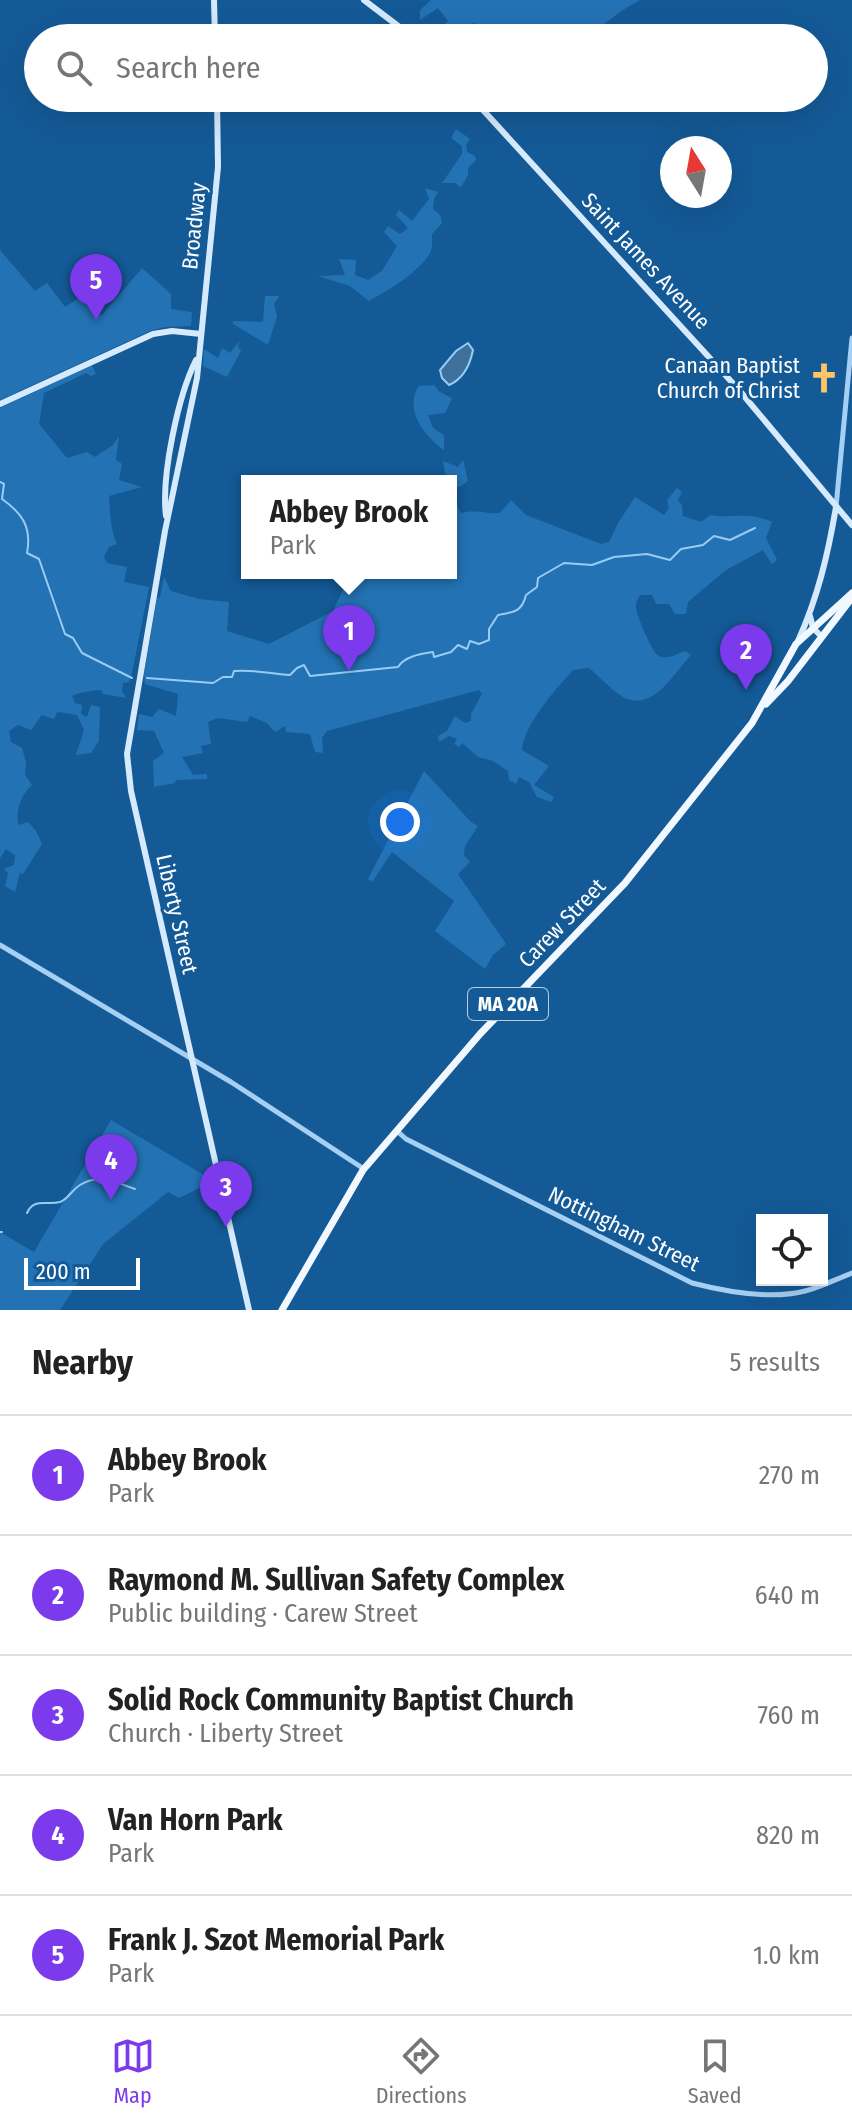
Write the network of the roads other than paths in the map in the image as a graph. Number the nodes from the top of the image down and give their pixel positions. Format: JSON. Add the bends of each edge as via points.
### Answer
{"nodes":[{"id":1,"x":214,"y":0,"type":"edge"},
{"id":2,"x":364,"y":0,"type":"edge"},
{"id":3,"x":215,"y":24,"type":"edge"},
{"id":4,"x":396,"y":24,"type":"edge"},
{"id":5,"x":217,"y":112,"type":"edge"},
{"id":6,"x":485,"y":112,"type":"edge"},
{"id":7,"x":201,"y":334,"type":"junction"},
{"id":8,"x":852,"y":338,"type":"edge"},
{"id":9,"x":198,"y":357,"type":"junction"},
{"id":10,"x":197,"y":372,"type":"joint"},
{"id":11,"x":188,"y":380,"type":"joint"},
{"id":12,"x":0,"y":404,"type":"edge"},
{"id":13,"x":836,"y":507,"type":"junction"},
{"id":14,"x":166,"y":523,"type":"junction"},
{"id":15,"x":852,"y":525,"type":"edge"},
{"id":16,"x":852,"y":595,"type":"edge"},
{"id":17,"x":808,"y":618,"type":"junction"},
{"id":18,"x":813,"y":628,"type":"junction"},
{"id":19,"x":822,"y":637,"type":"junction"},
{"id":20,"x":796,"y":644,"type":"junction"},
{"id":21,"x":808,"y":655,"type":"junction"},
{"id":22,"x":756,"y":715,"type":"junction"},
{"id":23,"x":0,"y":945,"type":"edge"},
{"id":24,"x":193,"y":1060,"type":"junction"},
{"id":25,"x":397,"y":1130,"type":"junction"},
{"id":26,"x":364,"y":1169,"type":"junction"},
{"id":27,"x":852,"y":1273,"type":"edge"},
{"id":28,"x":249,"y":1310,"type":"edge"},
{"id":29,"x":282,"y":1310,"type":"edge"}],
"edges":[{"from":1,"to":3,"type":"main road"},
{"from":2,"to":4,"type":"main road"},
{"from":5,"to":7,"type":"main road","name":"Broadway","via":[[218,167]]},
{"from":6,"to":13,"type":"main road","name":"Saint James Avenue","via":[[731,381]]},
{"from":7,"to":9,"type":"main road","name":"Broadway"},
{"from":7,"to":12,"type":"main road","via":[[153,334]]},
{"from":8,"to":13,"type":"street","name":"Carew Street"},
{"from":9,"to":10,"type":"main road","name":"Broadway"},
{"from":9,"to":11,"type":"main road","name":"Broadway"},
{"from":10,"to":14,"type":"main road","name":"Liberty Street"},
{"from":11,"to":14,"type":"main road","name":"Liberty Street","via":[[163,490]]},
{"from":13,"to":15,"type":"main road","name":"Saint James Avenue"},
{"from":13,"to":17,"type":"main road","name":"Carew Street"},
{"from":14,"to":24,"type":"main road","name":"Liberty Street","via":[[127,754]]},
{"from":16,"to":18,"type":"main road","number":"MA 20A"},
{"from":16,"to":19,"type":"main road","number":"MA 20A"},
{"from":17,"to":18,"type":"main road"},
{"from":17,"to":20,"type":"main road","name":"Carew Street"},
{"from":18,"to":19,"type":"main road"},
{"from":18,"to":20,"type":"main road","number":"MA 20A"},
{"from":19,"to":21,"type":"main road","name":"Carew Street","number":"MA 20A"},
{"from":20,"to":21,"type":"main road","via":[[797,653]]},
{"from":20,"to":22,"type":"main road","name":"Carew Street","number":"MA 20A"},
{"from":21,"to":22,"type":"main road","name":"Carew Street","number":"MA 20A"},
{"from":22,"to":25,"type":"main road","name":"Carew Street","number":"MA 20A","via":[[625,883],[494,1019]]},
{"from":23,"to":24,"type":"street"},
{"from":24,"to":26,"type":"street"},
{"from":24,"to":28,"type":"main road","name":"Liberty Street"},
{"from":25,"to":26,"type":"main road","name":"Carew Street","number":"MA 20A"},
{"from":25,"to":27,"type":"street","name":"Nottingham Street","via":[[692,1283],[786,1294]]},
{"from":26,"to":29,"type":"main road","name":"Carew Street","number":"MA 20A"}]}
